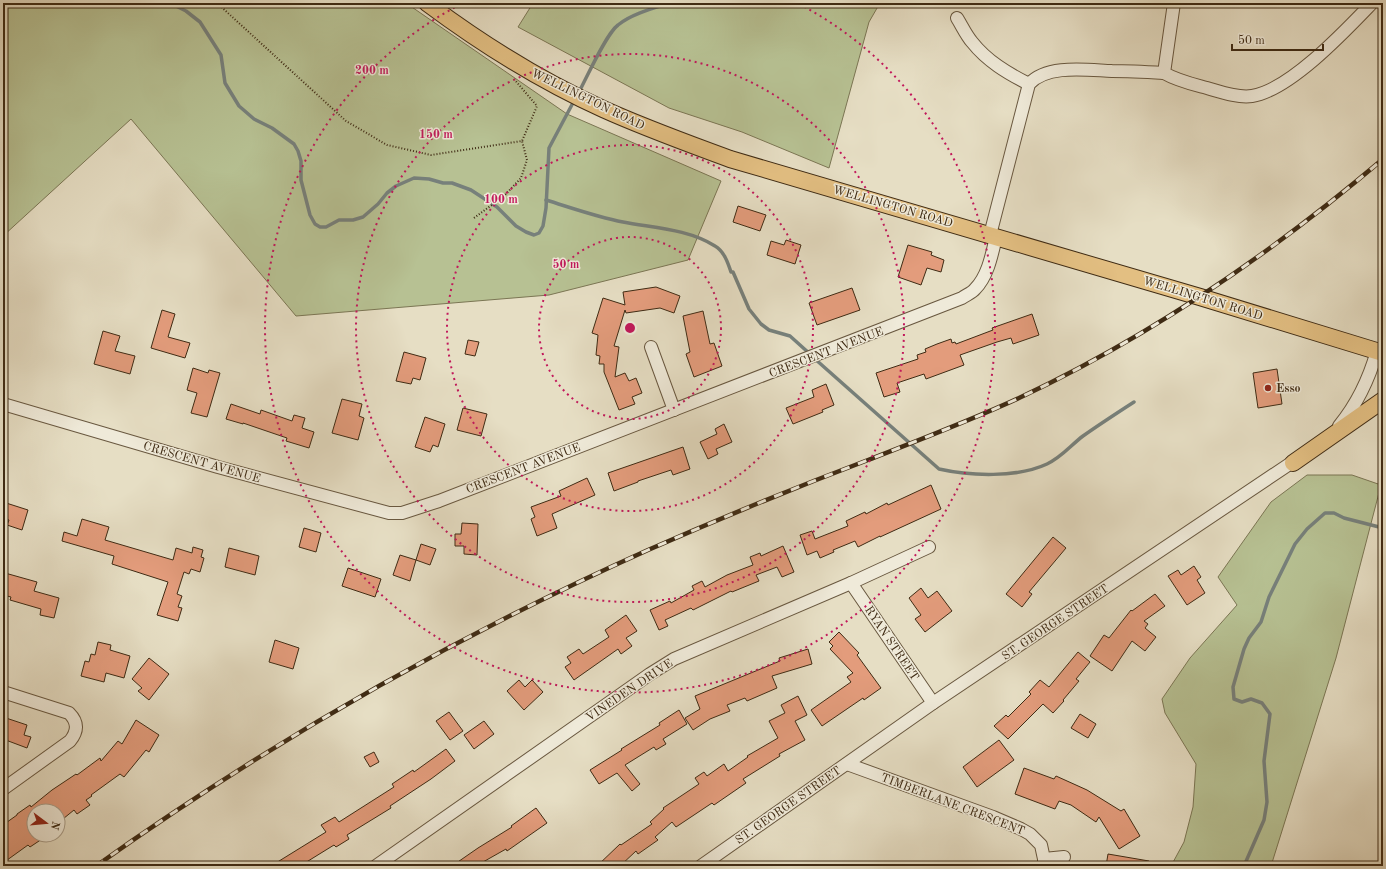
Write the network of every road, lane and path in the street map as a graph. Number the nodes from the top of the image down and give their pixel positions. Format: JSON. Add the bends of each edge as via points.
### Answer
{"nodes":[{"id":1,"x":217,"y":3,"type":"edge"},
{"id":2,"x":427,"y":3,"type":"edge"},
{"id":3,"x":1174,"y":3,"type":"edge"},
{"id":4,"x":1372,"y":3,"type":"edge"},
{"id":5,"x":957,"y":18,"type":"dead end"},
{"id":6,"x":1164,"y":73,"type":"junction"},
{"id":7,"x":513,"y":78,"type":"dead end"},
{"id":8,"x":1029,"y":84,"type":"junction"},
{"id":9,"x":522,"y":141,"type":"junction"},
{"id":10,"x":474,"y":218,"type":"dead end"},
{"id":11,"x":993,"y":236,"type":"junction"},
{"id":12,"x":651,"y":347,"type":"dead end"},
{"id":13,"x":1380,"y":352,"type":"edge"},
{"id":14,"x":1383,"y":400,"type":"edge"},
{"id":15,"x":3,"y":404,"type":"edge"},
{"id":16,"x":674,"y":410,"type":"junction"},
{"id":17,"x":1293,"y":462,"type":"junction"},
{"id":18,"x":929,"y":547,"type":"dead end"},
{"id":19,"x":851,"y":583,"type":"junction"},
{"id":20,"x":3,"y":692,"type":"edge"},
{"id":21,"x":933,"y":703,"type":"junction"},
{"id":22,"x":847,"y":764,"type":"junction"},
{"id":23,"x":3,"y":789,"type":"edge"},
{"id":24,"x":1064,"y":857,"type":"dead end"},
{"id":25,"x":1044,"y":863,"type":"edge"},
{"id":26,"x":376,"y":866,"type":"edge"},
{"id":27,"x":701,"y":866,"type":"edge"}],
"edges":[{"from":1,"to":9,"type":"path","via":[[346,121],[387,145],[431,154]]},
{"from":2,"to":11,"type":"main road","name":"WELLINGTON ROAD","via":[[482,42],[529,70],[634,122],[730,159]]},
{"from":3,"to":6,"type":"street"},
{"from":4,"to":6,"type":"street","via":[[1299,72],[1266,92],[1251,96],[1236,95],[1180,81]]},
{"from":5,"to":8,"type":"street","via":[[971,42],[984,55],[1004,72]]},
{"from":6,"to":8,"type":"street","via":[[1069,69],[1047,74]]},
{"from":7,"to":9,"type":"path","via":[[537,106]]},
{"from":8,"to":11,"type":"street","name":"CRESCENT AVENUE"},
{"from":9,"to":10,"type":"path","via":[[527,160],[521,178],[504,196]]},
{"from":11,"to":13,"type":"main road","name":"WELLINGTON ROAD"},
{"from":11,"to":16,"type":"street","name":"CRESCENT AVENUE","via":[[989,263],[983,278],[975,289],[962,298]]},
{"from":12,"to":16,"type":"street"},
{"from":13,"to":17,"type":"street","name":"ST. GEORGE STREET","via":[[1352,410],[1339,426]]},
{"from":14,"to":17,"type":"main road"},
{"from":15,"to":16,"type":"street","name":"CRESCENT AVENUE","via":[[218,467],[389,513],[416,509]]},
{"from":17,"to":21,"type":"street","name":"ST. GEORGE STREET"},
{"from":18,"to":19,"type":"street","name":"VINEDEN DRIVE"},
{"from":19,"to":21,"type":"street","name":"RYAN STREET"},
{"from":19,"to":26,"type":"street","name":"VINEDEN DRIVE","via":[[668,663]]},
{"from":20,"to":23,"type":"street","via":[[69,713],[76,721],[76,731],[70,741]]},
{"from":21,"to":22,"type":"street","name":"ST. GEORGE STREET"},
{"from":22,"to":25,"type":"street","name":"TIMBERLANE CRESCENT","via":[[1021,829],[1041,845]]},
{"from":22,"to":27,"type":"street","name":"ST. GEORGE STREET"},
{"from":24,"to":25,"type":"street","name":"TIMBERLANE CRESCENT"}]}
